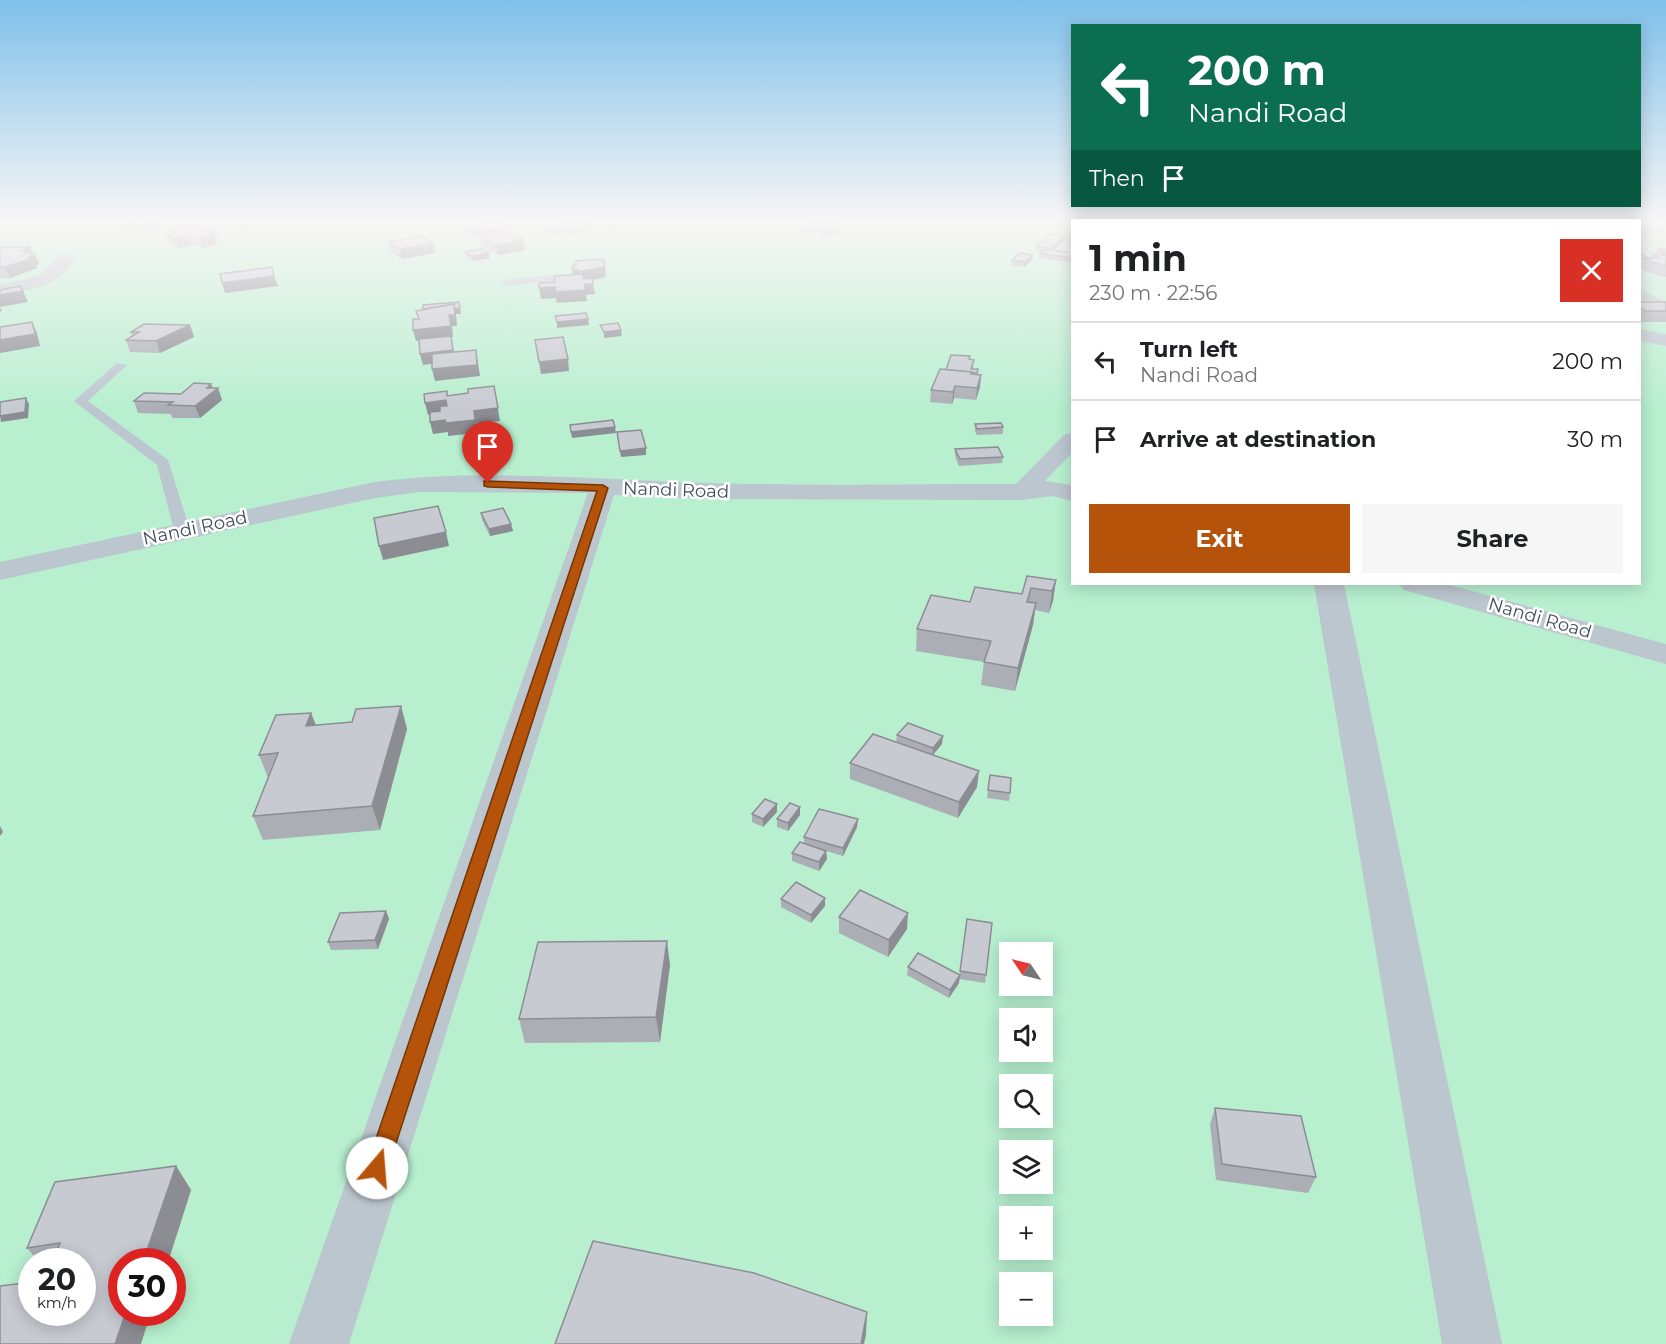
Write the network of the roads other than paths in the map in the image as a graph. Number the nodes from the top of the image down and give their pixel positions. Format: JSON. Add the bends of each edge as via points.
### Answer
{"nodes":[{"id":1,"x":21,"y":286,"type":"edge"},
{"id":2,"x":0,"y":290,"type":"edge"},
{"id":3,"x":1641,"y":296,"type":"edge"},
{"id":4,"x":1666,"y":310,"type":"edge"},
{"id":5,"x":1641,"y":335,"type":"edge"},
{"id":6,"x":1666,"y":340,"type":"edge"},
{"id":7,"x":121,"y":365,"type":"dead end"},
{"id":8,"x":1071,"y":441,"type":"edge"},
{"id":9,"x":603,"y":488,"type":"junction"},
{"id":10,"x":1023,"y":492,"type":"junction"},
{"id":11,"x":1071,"y":494,"type":"edge"},
{"id":12,"x":182,"y":530,"type":"junction"},
{"id":13,"x":0,"y":570,"type":"edge"},
{"id":14,"x":1329,"y":585,"type":"edge"},
{"id":15,"x":1418,"y":585,"type":"edge"},
{"id":16,"x":1666,"y":654,"type":"edge"},
{"id":17,"x":319,"y":1344,"type":"edge"},
{"id":18,"x":1472,"y":1344,"type":"edge"}],
"edges":[{"from":1,"to":2,"type":"street"},
{"from":3,"to":4,"type":"street"},
{"from":5,"to":6,"type":"street"},
{"from":7,"to":12,"type":"lane","via":[[80,401],[163,464]]},
{"from":8,"to":10,"type":"street"},
{"from":9,"to":10,"type":"street","name":"Nandi Road"},
{"from":9,"to":12,"type":"street","name":"Nandi Road","via":[[524,483],[401,485]]},
{"from":9,"to":17,"type":"street"},
{"from":10,"to":11,"type":"street","name":"Nandi Road","via":[[1052,489]]},
{"from":12,"to":13,"type":"street","name":"Nandi Road"},
{"from":14,"to":18,"type":"street"},
{"from":15,"to":16,"type":"street","name":"Nandi Road"}]}
